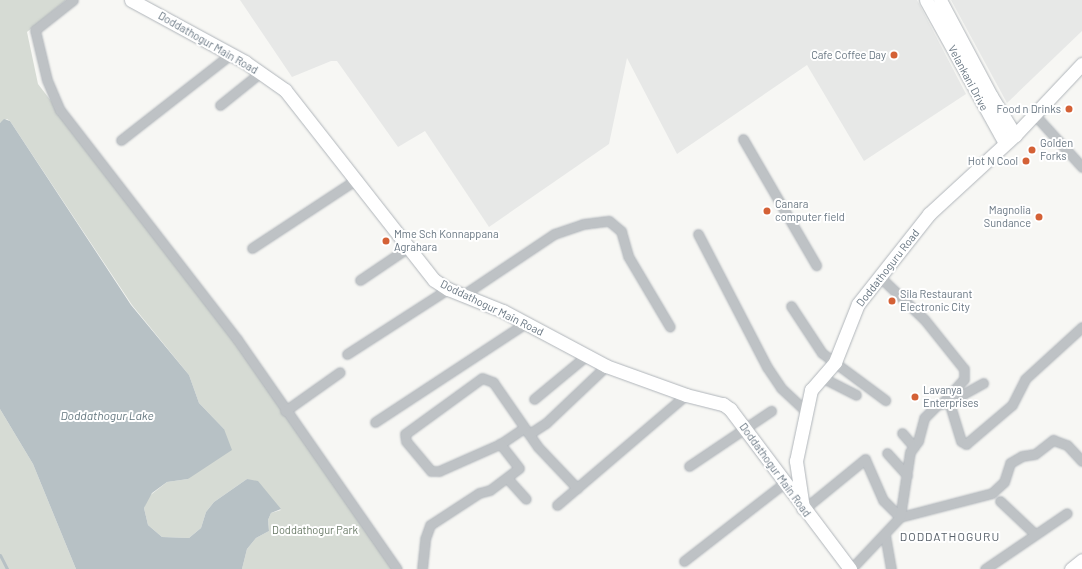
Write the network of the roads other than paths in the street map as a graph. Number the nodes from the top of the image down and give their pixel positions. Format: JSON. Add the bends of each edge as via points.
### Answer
{"nodes":[{"id":1,"x":73,"y":0,"type":"edge"},
{"id":2,"x":131,"y":0,"type":"edge"},
{"id":3,"x":926,"y":0,"type":"edge"},
{"id":4,"x":940,"y":0,"type":"edge"},
{"id":5,"x":231,"y":54,"type":"junction"},
{"id":6,"x":1082,"y":64,"type":"edge"},
{"id":7,"x":260,"y":72,"type":"junction"},
{"id":8,"x":220,"y":105,"type":"dead end"},
{"id":9,"x":1035,"y":115,"type":"junction"},
{"id":10,"x":743,"y":139,"type":"dead end"},
{"id":11,"x":1010,"y":139,"type":"junction"},
{"id":12,"x":121,"y":140,"type":"dead end"},
{"id":13,"x":1082,"y":167,"type":"edge"},
{"id":14,"x":357,"y":179,"type":"junction"},
{"id":15,"x":698,"y":234,"type":"dead end"},
{"id":16,"x":252,"y":248,"type":"dead end"},
{"id":17,"x":409,"y":248,"type":"junction"},
{"id":18,"x":816,"y":265,"type":"dead end"},
{"id":19,"x":880,"y":277,"type":"junction"},
{"id":20,"x":360,"y":280,"type":"dead end"},
{"id":21,"x":448,"y":289,"type":"junction"},
{"id":22,"x":463,"y":295,"type":"junction"},
{"id":23,"x":791,"y":306,"type":"dead end"},
{"id":24,"x":526,"y":323,"type":"junction"},
{"id":25,"x":670,"y":328,"type":"dead end"},
{"id":26,"x":1082,"y":328,"type":"edge"},
{"id":27,"x":347,"y":354,"type":"dead end"},
{"id":28,"x":586,"y":356,"type":"junction"},
{"id":29,"x":835,"y":362,"type":"junction"},
{"id":30,"x":606,"y":366,"type":"junction"},
{"id":31,"x":340,"y":372,"type":"dead end"},
{"id":32,"x":823,"y":378,"type":"junction"},
{"id":33,"x":982,"y":383,"type":"dead end"},
{"id":34,"x":686,"y":395,"type":"junction"},
{"id":35,"x":856,"y":395,"type":"dead end"},
{"id":36,"x":534,"y":399,"type":"dead end"},
{"id":37,"x":885,"y":400,"type":"dead end"},
{"id":38,"x":946,"y":402,"type":"junction"},
{"id":39,"x":285,"y":411,"type":"junction"},
{"id":40,"x":771,"y":411,"type":"dead end"},
{"id":41,"x":806,"y":411,"type":"junction"},
{"id":42,"x":374,"y":422,"type":"dead end"},
{"id":43,"x":745,"y":428,"type":"junction"},
{"id":44,"x":526,"y":431,"type":"junction"},
{"id":45,"x":902,"y":433,"type":"dead end"},
{"id":46,"x":500,"y":444,"type":"junction"},
{"id":47,"x":914,"y":447,"type":"junction"},
{"id":48,"x":887,"y":453,"type":"dead end"},
{"id":49,"x":1080,"y":455,"type":"edge"},
{"id":50,"x":689,"y":466,"type":"dead end"},
{"id":51,"x":908,"y":475,"type":"junction"},
{"id":52,"x":507,"y":478,"type":"junction"},
{"id":53,"x":783,"y":484,"type":"junction"},
{"id":54,"x":577,"y":488,"type":"junction"},
{"id":55,"x":526,"y":500,"type":"dead end"},
{"id":56,"x":1000,"y":501,"type":"dead end"},
{"id":57,"x":557,"y":505,"type":"dead end"},
{"id":58,"x":804,"y":509,"type":"junction"},
{"id":59,"x":1067,"y":513,"type":"dead end"},
{"id":60,"x":900,"y":517,"type":"junction"},
{"id":61,"x":1035,"y":534,"type":"junction"},
{"id":62,"x":884,"y":535,"type":"junction"},
{"id":63,"x":1082,"y":560,"type":"edge"},
{"id":64,"x":684,"y":561,"type":"dead end"},
{"id":65,"x":397,"y":569,"type":"edge"},
{"id":66,"x":422,"y":569,"type":"edge"},
{"id":67,"x":850,"y":569,"type":"edge"},
{"id":68,"x":891,"y":569,"type":"edge"},
{"id":69,"x":985,"y":569,"type":"edge"},
{"id":70,"x":1071,"y":569,"type":"edge"}],
"edges":[{"from":1,"to":39,"type":"street","via":[[34,30],[43,69],[60,110],[183,266],[237,339]]},
{"from":2,"to":5,"type":"street","name":"Doddathogur Main Road"},
{"from":3,"to":11,"type":"street","name":"Velankani Drive"},
{"from":4,"to":11,"type":"street","name":"Velankani Drive"},
{"from":5,"to":7,"type":"street","name":"Doddathogur Main Road"},
{"from":5,"to":12,"type":"street"},
{"from":6,"to":9,"type":"street"},
{"from":7,"to":8,"type":"street"},
{"from":7,"to":14,"type":"street","name":"Doddathogur Main Road","via":[[285,90]]},
{"from":9,"to":11,"type":"street"},
{"from":9,"to":13,"type":"street"},
{"from":10,"to":18,"type":"street"},
{"from":11,"to":19,"type":"street","name":"Doddathoguru Road","via":[[929,214]]},
{"from":14,"to":16,"type":"street"},
{"from":14,"to":17,"type":"street","name":"Doddathogur Main Road"},
{"from":15,"to":41,"type":"street","via":[[767,367],[781,388]]},
{"from":17,"to":20,"type":"street"},
{"from":17,"to":21,"type":"street","name":"Doddathogur Main Road","via":[[434,280]]},
{"from":19,"to":29,"type":"street","name":"Doddathoguru Road","via":[[858,304]]},
{"from":19,"to":38,"type":"street","via":[[924,319],[964,369],[964,379]]},
{"from":21,"to":22,"type":"street","name":"Doddathogur Main Road"},
{"from":21,"to":27,"type":"street"},
{"from":22,"to":24,"type":"street","name":"Doddathogur Main Road"},
{"from":22,"to":25,"type":"street","via":[[554,234],[583,224],[609,221],[621,231],[628,256]]},
{"from":23,"to":29,"type":"street","via":[[822,353]]},
{"from":24,"to":28,"type":"street","name":"Doddathogur Main Road"},
{"from":24,"to":42,"type":"street"},
{"from":26,"to":38,"type":"street","via":[[1025,379],[1012,405],[966,444],[961,441]]},
{"from":28,"to":30,"type":"street","name":"Doddathogur Main Road"},
{"from":28,"to":36,"type":"street"},
{"from":29,"to":32,"type":"street","name":"Doddathoguru Road"},
{"from":29,"to":37,"type":"street"},
{"from":30,"to":34,"type":"street","name":"Doddathogur Main Road"},
{"from":30,"to":44,"type":"street","via":[[546,422]]},
{"from":31,"to":39,"type":"street"},
{"from":32,"to":35,"type":"street"},
{"from":32,"to":41,"type":"street","name":"Doddathoguru Road","via":[[810,390]]},
{"from":33,"to":38,"type":"street"},
{"from":34,"to":43,"type":"street","name":"Doddathogur Main Road","via":[[723,404]]},
{"from":34,"to":54,"type":"street"},
{"from":38,"to":47,"type":"street","via":[[929,411],[924,418]]},
{"from":39,"to":65,"type":"street"},
{"from":40,"to":43,"type":"street"},
{"from":41,"to":58,"type":"street","name":"Doddathoguru Road","via":[[796,461]]},
{"from":43,"to":50,"type":"street"},
{"from":43,"to":53,"type":"street","name":"Doddathogur Main Road"},
{"from":44,"to":46,"type":"street"},
{"from":44,"to":46,"type":"street","via":[[493,382],[482,378],[405,434],[406,441],[431,471],[439,471]]},
{"from":44,"to":54,"type":"street"},
{"from":45,"to":47,"type":"street"},
{"from":46,"to":52,"type":"street","via":[[520,468]]},
{"from":47,"to":51,"type":"street","via":[[910,452]]},
{"from":48,"to":51,"type":"street"},
{"from":49,"to":60,"type":"street","via":[[1067,445],[1053,440],[1035,454],[1022,456],[1010,463],[1004,482],[992,493]]},
{"from":51,"to":60,"type":"street"},
{"from":52,"to":55,"type":"street"},
{"from":52,"to":66,"type":"street","via":[[430,524],[425,539]]},
{"from":53,"to":58,"type":"street","name":"Doddathogur Main Road"},
{"from":53,"to":64,"type":"street"},
{"from":54,"to":57,"type":"street"},
{"from":56,"to":61,"type":"street"},
{"from":58,"to":60,"type":"street","via":[[865,459],[883,500]]},
{"from":58,"to":67,"type":"street","name":"Doddathogur Main Road"},
{"from":59,"to":61,"type":"street"},
{"from":60,"to":62,"type":"street"},
{"from":61,"to":69,"type":"street"},
{"from":62,"to":67,"type":"street"},
{"from":62,"to":68,"type":"street"},
{"from":63,"to":70,"type":"street"}]}
